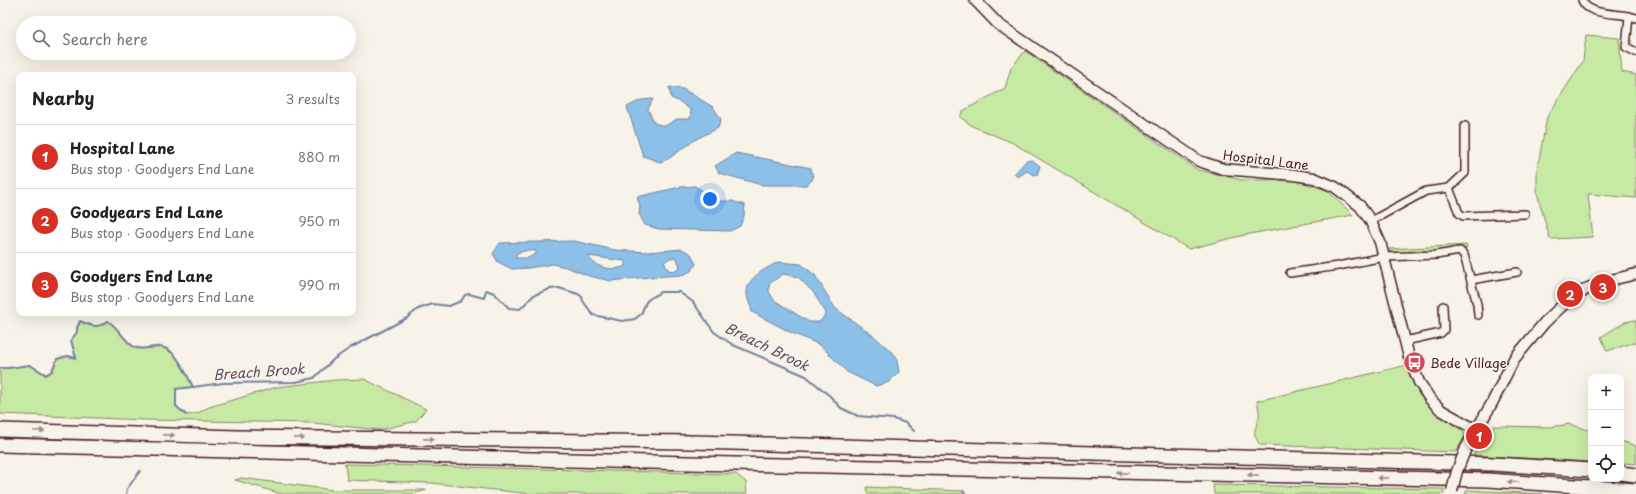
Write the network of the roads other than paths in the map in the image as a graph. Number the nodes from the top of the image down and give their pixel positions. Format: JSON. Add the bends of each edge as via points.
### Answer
{"nodes":[{"id":1,"x":976,"y":0,"type":"edge"},
{"id":2,"x":1582,"y":0,"type":"edge"},
{"id":3,"x":1634,"y":15,"type":"edge"},
{"id":4,"x":1636,"y":52,"type":"edge"},
{"id":5,"x":1465,"y":126,"type":"dead end"},
{"id":6,"x":1449,"y":188,"type":"junction"},
{"id":7,"x":1525,"y":214,"type":"dead end"},
{"id":8,"x":1371,"y":221,"type":"junction"},
{"id":9,"x":1384,"y":257,"type":"junction"},
{"id":10,"x":1517,"y":272,"type":"dead end"},
{"id":11,"x":1290,"y":273,"type":"dead end"},
{"id":12,"x":1636,"y":274,"type":"edge"},
{"id":13,"x":1471,"y":280,"type":"junction"},
{"id":14,"x":1443,"y":306,"type":"dead end"},
{"id":15,"x":1478,"y":315,"type":"dead end"},
{"id":16,"x":1405,"y":341,"type":"junction"},
{"id":17,"x":0,"y":430,"type":"edge"},
{"id":18,"x":1476,"y":430,"type":"junction"},
{"id":19,"x":0,"y":445,"type":"edge"},
{"id":20,"x":1588,"y":470,"type":"edge"},
{"id":21,"x":1624,"y":473,"type":"edge"},
{"id":22,"x":1636,"y":475,"type":"edge"},
{"id":23,"x":1636,"y":490,"type":"edge"},
{"id":24,"x":1452,"y":492,"type":"edge"}],
"edges":[{"from":1,"to":8,"type":"street","name":"Hospital Lane","via":[[998,24],[1200,161],[1224,169],[1304,176],[1325,182],[1354,200]]},
{"from":2,"to":3,"type":"street","via":[[1592,11]]},
{"from":3,"to":4,"type":"street","via":[[1626,47]]},
{"from":5,"to":6,"type":"street","via":[[1465,173]]},
{"from":6,"to":7,"type":"street","via":[[1459,213],[1464,216]]},
{"from":6,"to":8,"type":"street","via":[[1426,192]]},
{"from":8,"to":9,"type":"street","name":"Hospital Lane"},
{"from":9,"to":11,"type":"street"},
{"from":9,"to":13,"type":"street","via":[[1436,255],[1460,251],[1464,255]]},
{"from":9,"to":16,"type":"street","name":"Hospital Lane"},
{"from":10,"to":13,"type":"street"},
{"from":12,"to":18,"type":"street","via":[[1588,288],[1555,312],[1514,359]]},
{"from":13,"to":15,"type":"street"},
{"from":14,"to":16,"type":"street","via":[[1444,330],[1441,333]]},
{"from":16,"to":18,"type":"street","name":"Hospital Lane","via":[[1413,369],[1430,399],[1441,410]]},
{"from":17,"to":20,"type":"highway","one_way":true,"via":[[237,437],[692,442],[1492,464]]},
{"from":18,"to":24,"type":"street","bridge":true,"via":[[1466,448]]},
{"from":23,"to":19,"type":"highway","one_way":true,"via":[[1488,480],[696,464]]},
{"from":21,"to":22,"type":"highway"}]}
